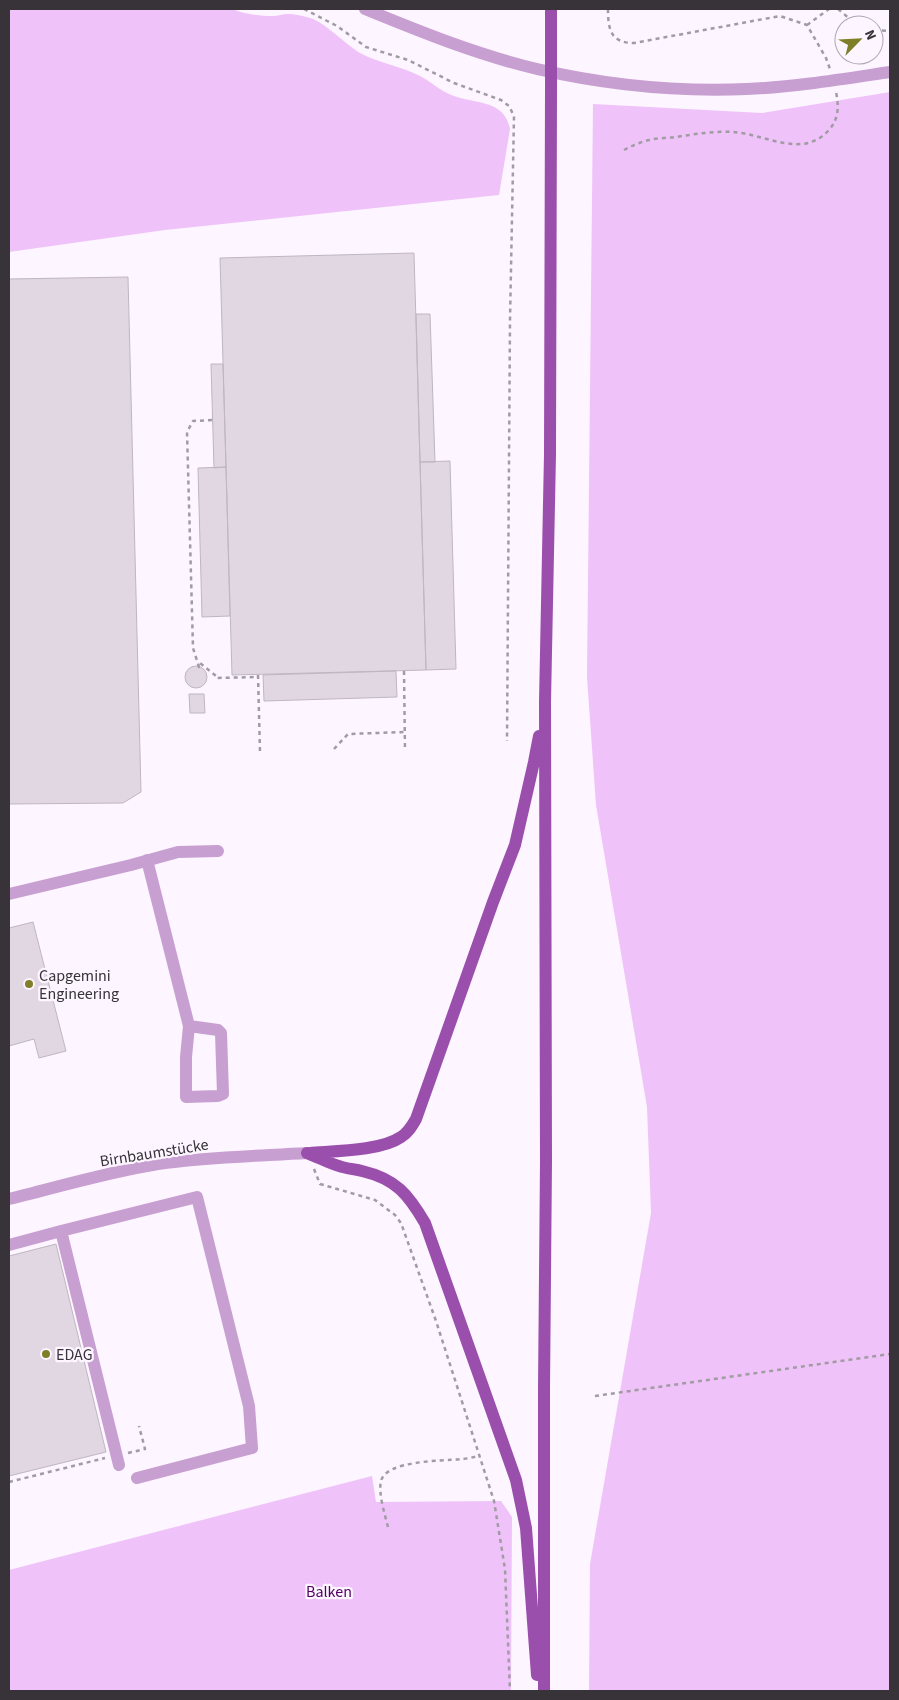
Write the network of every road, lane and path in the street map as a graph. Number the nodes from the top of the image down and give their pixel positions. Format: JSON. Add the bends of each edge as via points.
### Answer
{"nodes":[{"id":1,"x":304,"y":9,"type":"edge"},
{"id":2,"x":365,"y":9,"type":"edge"},
{"id":3,"x":551,"y":9,"type":"edge"},
{"id":4,"x":608,"y":9,"type":"edge"},
{"id":5,"x":829,"y":9,"type":"edge"},
{"id":6,"x":807,"y":25,"type":"junction"},
{"id":7,"x":890,"y":72,"type":"edge"},
{"id":8,"x":834,"y":80,"type":"junction"},
{"id":9,"x":624,"y":150,"type":"dead end"},
{"id":10,"x":212,"y":420,"type":"dead end"},
{"id":11,"x":404,"y":671,"type":"dead end"},
{"id":12,"x":545,"y":702,"type":"junction"},
{"id":13,"x":405,"y":732,"type":"junction"},
{"id":14,"x":507,"y":741,"type":"dead end"},
{"id":15,"x":334,"y":749,"type":"dead end"},
{"id":16,"x":405,"y":750,"type":"dead end"},
{"id":17,"x":260,"y":752,"type":"dead end"},
{"id":18,"x":218,"y":850,"type":"dead end"},
{"id":19,"x":147,"y":860,"type":"junction"},
{"id":20,"x":9,"y":894,"type":"edge"},
{"id":21,"x":189,"y":1026,"type":"junction"},
{"id":22,"x":307,"y":1153,"type":"junction"},
{"id":23,"x":9,"y":1199,"type":"edge"},
{"id":24,"x":61,"y":1232,"type":"junction"},
{"id":25,"x":9,"y":1245,"type":"edge"},
{"id":26,"x":890,"y":1354,"type":"edge"},
{"id":27,"x":595,"y":1396,"type":"dead end"},
{"id":28,"x":139,"y":1426,"type":"dead end"},
{"id":29,"x":480,"y":1456,"type":"junction"},
{"id":30,"x":118,"y":1460,"type":"junction"},
{"id":31,"x":137,"y":1478,"type":"dead end"},
{"id":32,"x":9,"y":1482,"type":"edge"},
{"id":33,"x":388,"y":1527,"type":"dead end"},
{"id":34,"x":510,"y":1691,"type":"edge"},
{"id":35,"x":538,"y":1691,"type":"edge"},
{"id":36,"x":544,"y":1691,"type":"edge"}],
"edges":[{"from":1,"to":14,"type":"path","via":[[337,26],[366,47],[408,60],[454,84],[501,100],[510,106],[514,116]]},
{"from":2,"to":8,"type":"street","via":[[466,48],[536,69],[611,82],[656,88],[748,89]]},
{"from":3,"to":12,"type":"main road","bridge":true,"via":[[550,454]]},
{"from":4,"to":6,"type":"path","via":[[610,30],[623,43],[780,16]]},
{"from":5,"to":6,"type":"path"},
{"from":6,"to":8,"type":"path","via":[[826,58]]},
{"from":7,"to":8,"type":"street"},
{"from":8,"to":9,"type":"path","via":[[838,108],[836,118],[832,128],[815,142],[792,144],[736,132],[715,132],[649,140]]},
{"from":10,"to":17,"type":"path","via":[[192,421],[187,432],[193,648],[199,667],[200,663],[216,678],[258,676]]},
{"from":11,"to":13,"type":"path"},
{"from":12,"to":22,"type":"main road","via":[[514,845],[416,1119],[402,1137],[384,1144]]},
{"from":12,"to":36,"type":"main road"},
{"from":13,"to":15,"type":"path","via":[[348,734]]},
{"from":13,"to":16,"type":"path"},
{"from":18,"to":19,"type":"street","via":[[178,852]]},
{"from":19,"to":20,"type":"street"},
{"from":19,"to":21,"type":"street"},
{"from":21,"to":21,"type":"street","via":[[186,1097],[223,1094],[221,1033]]},
{"from":22,"to":23,"type":"street","name":"Birnbaumstücke","via":[[158,1164]]},
{"from":22,"to":29,"type":"path","via":[[320,1184],[375,1200],[401,1223]]},
{"from":22,"to":35,"type":"main road","via":[[395,1184],[425,1223],[516,1480],[526,1528]]},
{"from":24,"to":25,"type":"street"},
{"from":24,"to":30,"type":"street"},
{"from":24,"to":31,"type":"street","via":[[197,1197],[249,1406],[252,1448]]},
{"from":26,"to":27,"type":"path"},
{"from":28,"to":30,"type":"path","via":[[145,1449]]},
{"from":29,"to":33,"type":"path","via":[[424,1462],[388,1471],[380,1483]]},
{"from":29,"to":34,"type":"path","via":[[494,1501],[505,1569]]},
{"from":30,"to":32,"type":"path"}]}
